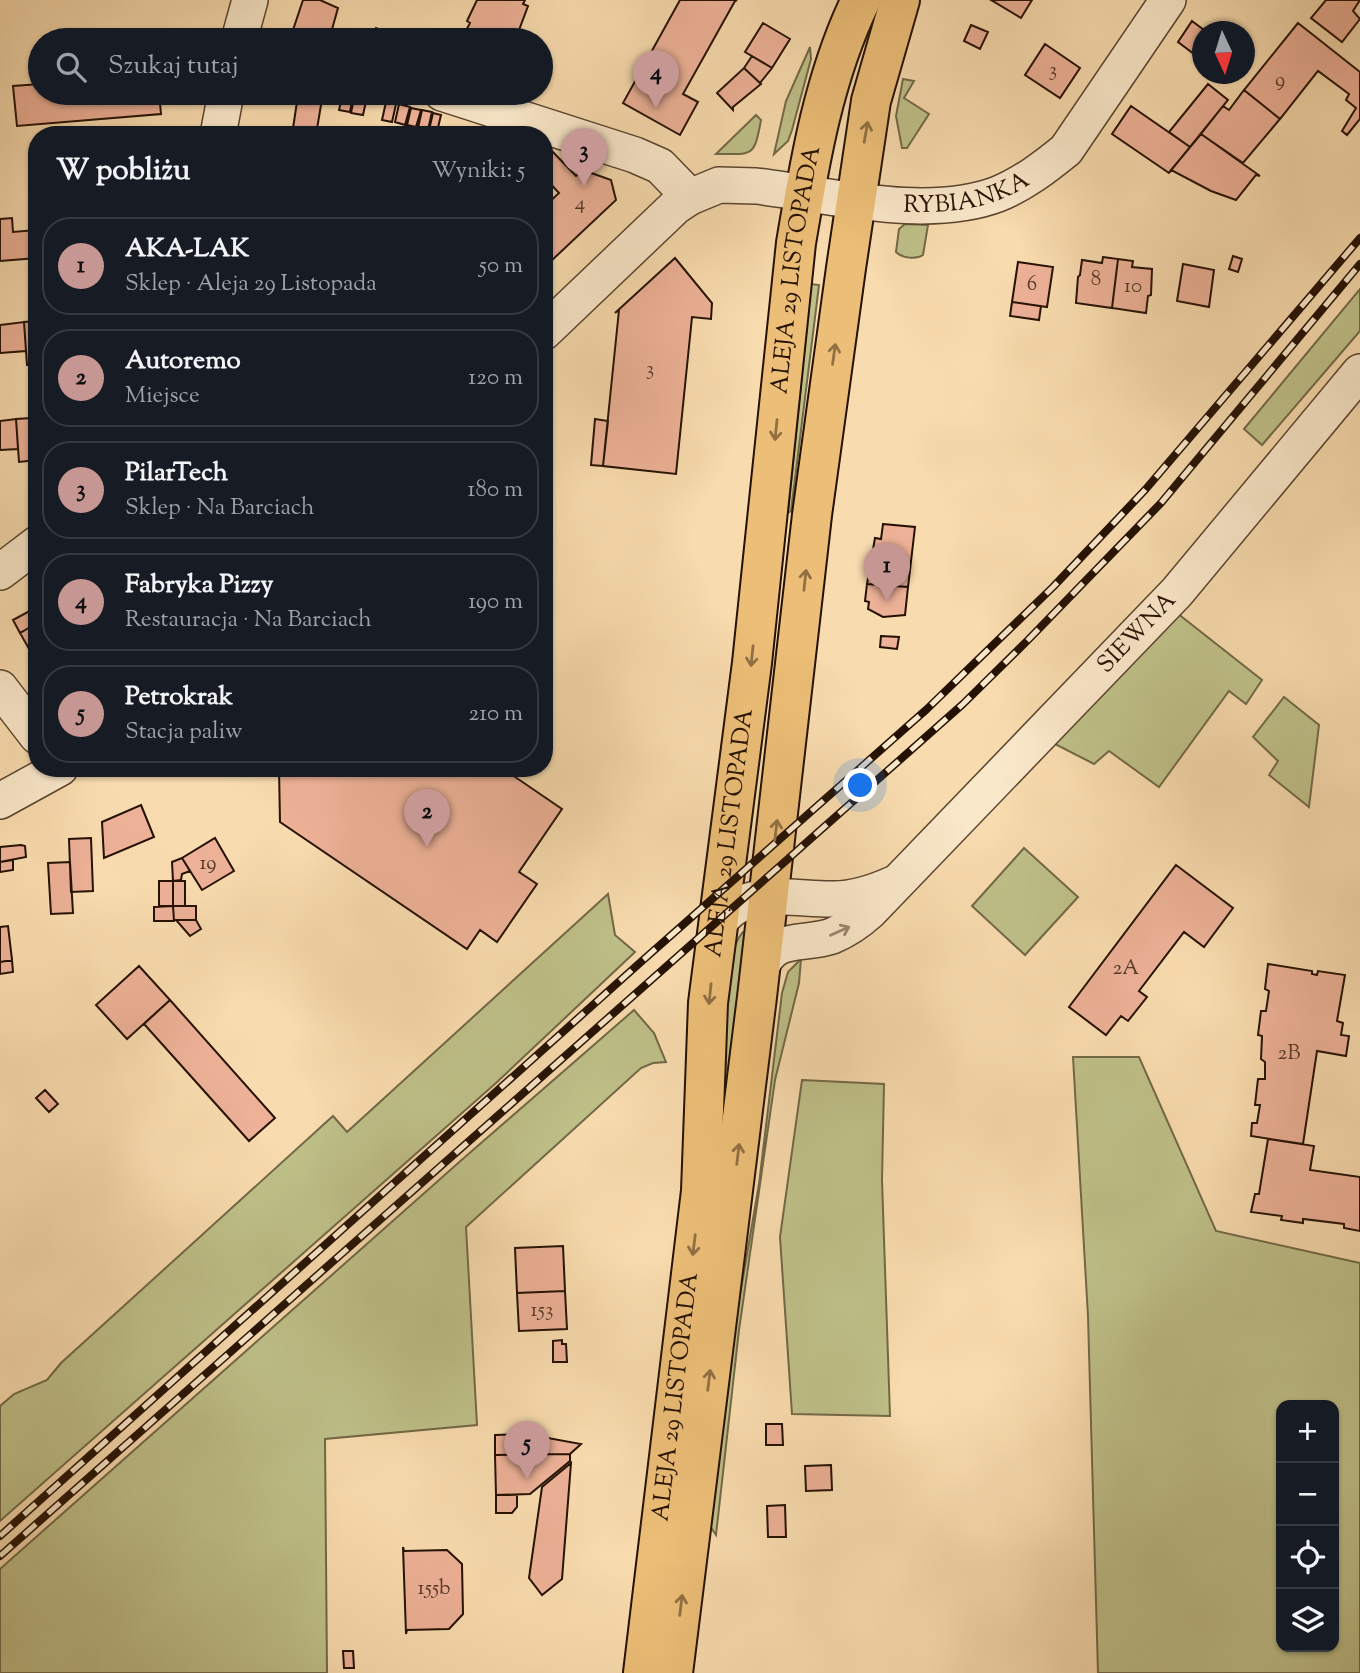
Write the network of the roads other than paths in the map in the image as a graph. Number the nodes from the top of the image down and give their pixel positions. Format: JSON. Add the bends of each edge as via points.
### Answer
{"nodes":[{"id":1,"x":250,"y":0,"type":"edge"},
{"id":2,"x":861,"y":0,"type":"edge"},
{"id":3,"x":900,"y":0,"type":"edge"},
{"id":4,"x":1168,"y":0,"type":"edge"},
{"id":5,"x":242,"y":28,"type":"edge"},
{"id":6,"x":224,"y":105,"type":"edge"},
{"id":7,"x":479,"y":105,"type":"edge"},
{"id":8,"x":220,"y":126,"type":"edge"},
{"id":9,"x":545,"y":126,"type":"edge"},
{"id":10,"x":553,"y":129,"type":"edge"},
{"id":11,"x":804,"y":192,"type":"junction"},
{"id":12,"x":690,"y":197,"type":"junction"},
{"id":13,"x":856,"y":199,"type":"junction"},
{"id":14,"x":553,"y":323,"type":"edge"},
{"id":15,"x":1360,"y":372,"type":"edge"},
{"id":16,"x":28,"y":551,"type":"edge"},
{"id":17,"x":0,"y":572,"type":"edge"},
{"id":18,"x":0,"y":688,"type":"edge"},
{"id":19,"x":28,"y":724,"type":"edge"},
{"id":20,"x":44,"y":777,"type":"edge"},
{"id":21,"x":0,"y":801,"type":"edge"},
{"id":22,"x":899,"y":881,"type":"junction"},
{"id":23,"x":756,"y":929,"type":"junction"},
{"id":24,"x":643,"y":1673,"type":"edge"},
{"id":25,"x":673,"y":1673,"type":"edge"}],
"edges":[{"from":1,"to":5,"type":"street"},
{"from":2,"to":11,"type":"main road","name":"ALEJA 29 LISTOPADA","via":[[840,46],[825,96]]},
{"from":13,"to":3,"type":"main road","name":"ALEJA 29 LISTOPADA","one_way":true,"via":[[871,101]]},
{"from":4,"to":13,"type":"street","name":"RYBIANKA","via":[[1066,150],[1024,181],[983,199],[933,206]]},
{"from":6,"to":8,"type":"street"},
{"from":7,"to":9,"type":"street"},
{"from":10,"to":12,"type":"street","via":[[660,166]]},
{"from":11,"to":12,"type":"street","name":"RYBIANKA","via":[[730,184]]},
{"from":11,"to":13,"type":"street","name":"RYBIANKA"},
{"from":11,"to":23,"type":"main road","name":"ALEJA 29 LISTOPADA","one_way":true,"via":[[726,863]]},
{"from":12,"to":14,"type":"street","name":"RYBIANKA"},
{"from":23,"to":13,"type":"main road","name":"ALEJA 29 LISTOPADA","one_way":true},
{"from":15,"to":22,"type":"street","name":"SIEWNA","via":[[1177,592]]},
{"from":16,"to":17,"type":"street"},
{"from":18,"to":19,"type":"street"},
{"from":20,"to":21,"type":"street"},
{"from":22,"to":23,"type":"street","name":"SIEWNA"},
{"from":23,"to":22,"type":"street","name":"SIEWNA","one_way":true,"via":[[819,939],[846,929]]},
{"from":23,"to":24,"type":"main road","name":"ALEJA 29 LISTOPADA","one_way":true,"via":[[708,1003],[701,1191]]},
{"from":25,"to":23,"type":"main road","name":"ALEJA 29 LISTOPADA","one_way":true}]}
